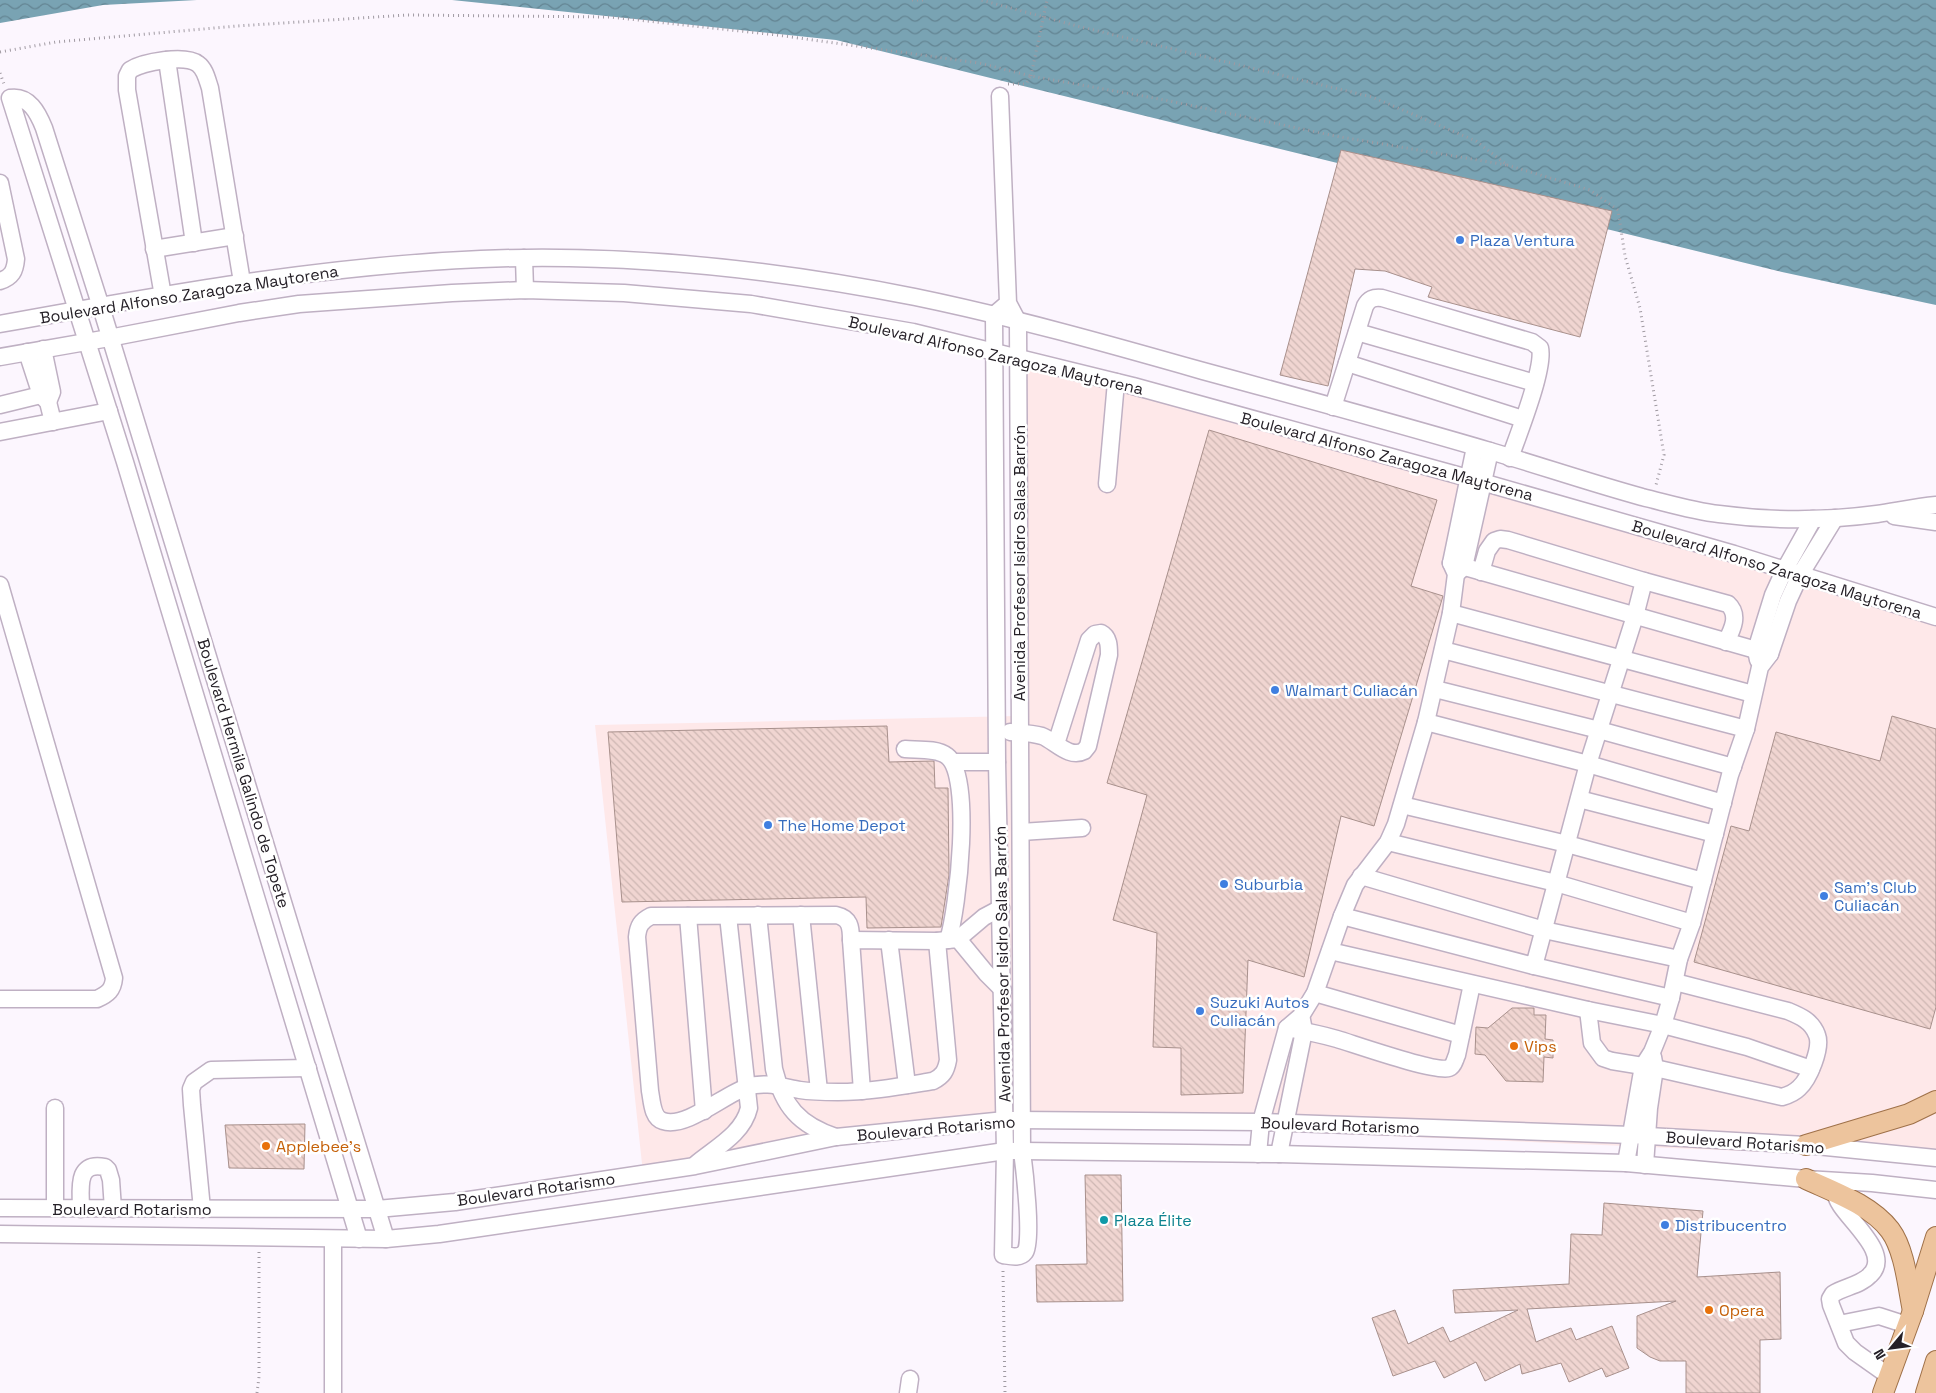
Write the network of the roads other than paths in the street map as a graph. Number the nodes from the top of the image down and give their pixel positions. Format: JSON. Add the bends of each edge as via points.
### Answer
{"nodes":[{"id":1,"x":167,"y":60,"type":"junction"},
{"id":2,"x":1000,"y":96,"type":"road end"},
{"id":3,"x":0,"y":183,"type":"edge"},
{"id":4,"x":235,"y":236,"type":"junction"},
{"id":5,"x":194,"y":243,"type":"junction"},
{"id":6,"x":154,"y":249,"type":"junction"},
{"id":7,"x":524,"y":258,"type":"junction"},
{"id":8,"x":0,"y":281,"type":"edge"},
{"id":9,"x":242,"y":282,"type":"junction"},
{"id":10,"x":525,"y":290,"type":"junction"},
{"id":11,"x":163,"y":296,"type":"junction"},
{"id":12,"x":1008,"y":303,"type":"junction"},
{"id":13,"x":101,"y":307,"type":"junction"},
{"id":14,"x":77,"y":310,"type":"junction"},
{"id":15,"x":994,"y":316,"type":"junction"},
{"id":16,"x":1018,"y":322,"type":"junction"},
{"id":17,"x":0,"y":324,"type":"edge"},
{"id":18,"x":1357,"y":332,"type":"junction"},
{"id":19,"x":109,"y":338,"type":"junction"},
{"id":20,"x":86,"y":341,"type":"junction"},
{"id":21,"x":35,"y":350,"type":"junction"},
{"id":22,"x":994,"y":351,"type":"junction"},
{"id":23,"x":0,"y":356,"type":"edge"},
{"id":24,"x":1019,"y":359,"type":"junction"},
{"id":25,"x":1347,"y":363,"type":"junction"},
{"id":26,"x":1116,"y":382,"type":"junction"},
{"id":27,"x":1535,"y":383,"type":"junction"},
{"id":28,"x":47,"y":396,"type":"junction"},
{"id":29,"x":0,"y":405,"type":"edge"},
{"id":30,"x":1333,"y":407,"type":"junction"},
{"id":31,"x":109,"y":411,"type":"junction"},
{"id":32,"x":1523,"y":419,"type":"junction"},
{"id":33,"x":53,"y":422,"type":"junction"},
{"id":34,"x":0,"y":432,"type":"edge"},
{"id":35,"x":1482,"y":449,"type":"junction"},
{"id":36,"x":1510,"y":458,"type":"junction"},
{"id":37,"x":1476,"y":480,"type":"junction"},
{"id":38,"x":1107,"y":484,"type":"dead end"},
{"id":39,"x":1936,"y":505,"type":"edge"},
{"id":40,"x":1876,"y":514,"type":"junction"},
{"id":41,"x":1835,"y":518,"type":"junction"},
{"id":42,"x":1813,"y":519,"type":"junction"},
{"id":43,"x":1936,"y":522,"type":"edge"},
{"id":44,"x":1457,"y":568,"type":"junction"},
{"id":45,"x":1481,"y":572,"type":"junction"},
{"id":46,"x":1792,"y":573,"type":"junction"},
{"id":47,"x":1644,"y":581,"type":"junction"},
{"id":48,"x":0,"y":585,"type":"edge"},
{"id":49,"x":1451,"y":613,"type":"junction"},
{"id":50,"x":1635,"y":616,"type":"junction"},
{"id":51,"x":1936,"y":617,"type":"edge"},
{"id":52,"x":1726,"y":642,"type":"junction"},
{"id":53,"x":1443,"y":650,"type":"junction"},
{"id":54,"x":1622,"y":657,"type":"junction"},
{"id":55,"x":1762,"y":657,"type":"junction"},
{"id":56,"x":1435,"y":689,"type":"junction"},
{"id":57,"x":1610,"y":694,"type":"junction"},
{"id":58,"x":1753,"y":694,"type":"junction"},
{"id":59,"x":1426,"y":722,"type":"junction"},
{"id":60,"x":1746,"y":729,"type":"junction"},
{"id":61,"x":998,"y":730,"type":"junction"},
{"id":62,"x":1599,"y":730,"type":"junction"},
{"id":63,"x":1020,"y":733,"type":"junction"},
{"id":64,"x":1056,"y":744,"type":"junction"},
{"id":65,"x":905,"y":748,"type":"dead end"},
{"id":66,"x":953,"y":762,"type":"junction"},
{"id":67,"x":997,"y":762,"type":"junction"},
{"id":68,"x":1588,"y":764,"type":"junction"},
{"id":69,"x":1733,"y":767,"type":"junction"},
{"id":70,"x":1579,"y":799,"type":"junction"},
{"id":71,"x":1723,"y":803,"type":"junction"},
{"id":72,"x":1402,"y":806,"type":"junction"},
{"id":73,"x":1082,"y":828,"type":"dead end"},
{"id":74,"x":1021,"y":832,"type":"junction"},
{"id":75,"x":1715,"y":834,"type":"junction"},
{"id":76,"x":1388,"y":842,"type":"junction"},
{"id":77,"x":1567,"y":844,"type":"junction"},
{"id":78,"x":1361,"y":876,"type":"junction"},
{"id":79,"x":1703,"y":881,"type":"junction"},
{"id":80,"x":1556,"y":883,"type":"junction"},
{"id":81,"x":1001,"y":908,"type":"junction"},
{"id":82,"x":758,"y":915,"type":"junction"},
{"id":83,"x":801,"y":915,"type":"junction"},
{"id":84,"x":688,"y":916,"type":"junction"},
{"id":85,"x":728,"y":916,"type":"junction"},
{"id":86,"x":1342,"y":916,"type":"junction"},
{"id":87,"x":1692,"y":923,"type":"junction"},
{"id":88,"x":1544,"y":930,"type":"junction"},
{"id":89,"x":851,"y":940,"type":"junction"},
{"id":90,"x":889,"y":940,"type":"junction"},
{"id":91,"x":948,"y":940,"type":"junction"},
{"id":92,"x":1330,"y":951,"type":"junction"},
{"id":93,"x":1679,"y":959,"type":"junction"},
{"id":94,"x":1534,"y":966,"type":"junction"},
{"id":95,"x":1472,"y":984,"type":"junction"},
{"id":96,"x":1003,"y":990,"type":"junction"},
{"id":97,"x":1673,"y":990,"type":"junction"},
{"id":98,"x":1315,"y":993,"type":"junction"},
{"id":99,"x":0,"y":999,"type":"edge"},
{"id":100,"x":1588,"y":1010,"type":"junction"},
{"id":101,"x":1303,"y":1023,"type":"junction"},
{"id":102,"x":1663,"y":1025,"type":"junction"},
{"id":103,"x":1461,"y":1035,"type":"junction"},
{"id":104,"x":1650,"y":1062,"type":"junction"},
{"id":105,"x":308,"y":1068,"type":"junction"},
{"id":106,"x":1811,"y":1069,"type":"junction"},
{"id":107,"x":778,"y":1085,"type":"junction"},
{"id":108,"x":907,"y":1085,"type":"junction"},
{"id":109,"x":747,"y":1087,"type":"junction"},
{"id":110,"x":819,"y":1091,"type":"junction"},
{"id":111,"x":862,"y":1091,"type":"junction"},
{"id":112,"x":1936,"y":1101,"type":"edge"},
{"id":113,"x":55,"y":1108,"type":"dead end"},
{"id":114,"x":704,"y":1111,"type":"junction"},
{"id":115,"x":1005,"y":1120,"type":"junction"},
{"id":116,"x":1022,"y":1120,"type":"junction"},
{"id":117,"x":1261,"y":1122,"type":"junction"},
{"id":118,"x":1284,"y":1124,"type":"junction"},
{"id":119,"x":1639,"y":1136,"type":"junction"},
{"id":120,"x":836,"y":1137,"type":"junction"},
{"id":121,"x":1806,"y":1145,"type":"junction"},
{"id":122,"x":1022,"y":1150,"type":"junction"},
{"id":123,"x":1006,"y":1151,"type":"junction"},
{"id":124,"x":1258,"y":1154,"type":"junction"},
{"id":125,"x":1279,"y":1154,"type":"junction"},
{"id":126,"x":1936,"y":1158,"type":"edge"},
{"id":127,"x":1626,"y":1163,"type":"junction"},
{"id":128,"x":1645,"y":1165,"type":"junction"},
{"id":129,"x":694,"y":1166,"type":"junction"},
{"id":130,"x":1806,"y":1179,"type":"junction"},
{"id":131,"x":1936,"y":1190,"type":"edge"},
{"id":132,"x":1836,"y":1193,"type":"junction"},
{"id":133,"x":0,"y":1208,"type":"edge"},
{"id":134,"x":55,"y":1208,"type":"junction"},
{"id":135,"x":81,"y":1209,"type":"junction"},
{"id":136,"x":112,"y":1209,"type":"junction"},
{"id":137,"x":202,"y":1209,"type":"junction"},
{"id":138,"x":352,"y":1210,"type":"junction"},
{"id":139,"x":377,"y":1210,"type":"junction"},
{"id":140,"x":0,"y":1234,"type":"edge"},
{"id":141,"x":1936,"y":1237,"type":"edge"},
{"id":142,"x":333,"y":1239,"type":"junction"},
{"id":143,"x":386,"y":1239,"type":"junction"},
{"id":144,"x":359,"y":1240,"type":"junction"},
{"id":145,"x":1910,"y":1318,"type":"junction"},
{"id":146,"x":1839,"y":1324,"type":"junction"},
{"id":147,"x":1936,"y":1361,"type":"edge"},
{"id":148,"x":1886,"y":1385,"type":"edge"},
{"id":149,"x":1930,"y":1388,"type":"edge"},
{"id":150,"x":332,"y":1393,"type":"edge"}],
"edges":[{"from":1,"to":4,"type":"street","via":[[190,60],[201,66],[206,74]]},
{"from":1,"to":5,"type":"street"},
{"from":1,"to":6,"type":"street","via":[[135,67],[130,70],[126,83]]},
{"from":2,"to":12,"type":"street","name":"Avenida Profesor Isidro Salas Barrón"},
{"from":3,"to":8,"type":"street","via":[[16,259],[12,274]]},
{"from":4,"to":5,"type":"street"},
{"from":4,"to":9,"type":"street"},
{"from":5,"to":6,"type":"street"},
{"from":6,"to":11,"type":"street"},
{"from":7,"to":9,"type":"street","name":"Boulevard Alfonso Zaragoza Maytorena","via":[[336,270]]},
{"from":7,"to":10,"type":"street"},
{"from":7,"to":15,"type":"street","name":"Boulevard Alfonso Zaragoza Maytorena","via":[[643,262],[762,272],[916,298]]},
{"from":9,"to":11,"type":"street","name":"Boulevard Alfonso Zaragoza Maytorena"},
{"from":10,"to":19,"type":"street","name":"Boulevard Alfonso Zaragoza Maytorena","via":[[452,292],[299,304]]},
{"from":10,"to":22,"type":"street","name":"Boulevard Alfonso Zaragoza Maytorena","via":[[624,293],[751,304],[904,330]]},
{"from":11,"to":13,"type":"street","name":"Boulevard Alfonso Zaragoza Maytorena"},
{"from":12,"to":15,"type":"street"},
{"from":12,"to":16,"type":"street","name":"Avenida Profesor Isidro Salas Barrón"},
{"from":13,"to":14,"type":"street","name":"Boulevard Alfonso Zaragoza Maytorena"},
{"from":13,"to":14,"type":"street","name":"Boulevard Hermila Galindo de Topete","via":[[40,119],[26,100],[10,98]]},
{"from":13,"to":19,"type":"street","name":"Boulevard Hermila Galindo de Topete"},
{"from":14,"to":17,"type":"street","name":"Boulevard Alfonso Zaragoza Maytorena"},
{"from":14,"to":20,"type":"street","name":"Boulevard Hermila Galindo de Topete"},
{"from":15,"to":16,"type":"street","name":"Boulevard Alfonso Zaragoza Maytorena"},
{"from":15,"to":22,"type":"street","name":"Avenida Profesor Isidro Salas Barrón"},
{"from":16,"to":24,"type":"street","name":"Avenida Profesor Isidro Salas Barrón"},
{"from":16,"to":30,"type":"street","name":"Boulevard Alfonso Zaragoza Maytorena"},
{"from":18,"to":25,"type":"street"},
{"from":18,"to":27,"type":"street"},
{"from":18,"to":27,"type":"street","via":[[1364,306],[1376,298],[1462,320],[1537,344],[1541,356]]},
{"from":19,"to":20,"type":"street","name":"Boulevard Alfonso Zaragoza Maytorena"},
{"from":19,"to":139,"type":"street","name":"Boulevard Hermila Galindo de Topete"},
{"from":20,"to":21,"type":"street","name":"Boulevard Alfonso Zaragoza Maytorena"},
{"from":20,"to":31,"type":"street","name":"Boulevard Hermila Galindo de Topete"},
{"from":21,"to":23,"type":"street","name":"Boulevard Alfonso Zaragoza Maytorena"},
{"from":21,"to":28,"type":"street"},
{"from":22,"to":24,"type":"street","name":"Boulevard Alfonso Zaragoza Maytorena"},
{"from":22,"to":61,"type":"street","name":"Avenida Profesor Isidro Salas Barrón"},
{"from":24,"to":26,"type":"street","name":"Boulevard Alfonso Zaragoza Maytorena"},
{"from":24,"to":63,"type":"street","name":"Avenida Profesor Isidro Salas Barrón"},
{"from":25,"to":30,"type":"street"},
{"from":25,"to":32,"type":"street"},
{"from":26,"to":37,"type":"street","name":"Boulevard Alfonso Zaragoza Maytorena"},
{"from":26,"to":38,"type":"street"},
{"from":27,"to":32,"type":"street"},
{"from":28,"to":29,"type":"street"},
{"from":28,"to":33,"type":"street"},
{"from":30,"to":35,"type":"street","name":"Boulevard Alfonso Zaragoza Maytorena"},
{"from":31,"to":33,"type":"street"},
{"from":31,"to":105,"type":"street","name":"Boulevard Hermila Galindo de Topete"},
{"from":32,"to":36,"type":"street"},
{"from":33,"to":34,"type":"street"},
{"from":35,"to":36,"type":"street","name":"Boulevard Alfonso Zaragoza Maytorena"},
{"from":35,"to":37,"type":"street"},
{"from":36,"to":42,"type":"street","name":"Boulevard Alfonso Zaragoza Maytorena","via":[[1683,508],[1773,519]]},
{"from":37,"to":44,"type":"street"},
{"from":37,"to":46,"type":"street","name":"Boulevard Alfonso Zaragoza Maytorena"},
{"from":39,"to":40,"type":"street","name":"Boulevard Alfonso Zaragoza Maytorena"},
{"from":40,"to":41,"type":"street","name":"Boulevard Alfonso Zaragoza Maytorena"},
{"from":40,"to":43,"type":"street"},
{"from":41,"to":42,"type":"street","name":"Boulevard Alfonso Zaragoza Maytorena"},
{"from":41,"to":46,"type":"street"},
{"from":42,"to":46,"type":"street"},
{"from":44,"to":45,"type":"street"},
{"from":44,"to":49,"type":"street"},
{"from":45,"to":47,"type":"street","via":[[1487,551],[1494,541],[1500,539]]},
{"from":45,"to":50,"type":"street"},
{"from":46,"to":51,"type":"street","name":"Boulevard Alfonso Zaragoza Maytorena"},
{"from":46,"to":55,"type":"street","via":[[1773,594]]},
{"from":47,"to":50,"type":"street"},
{"from":47,"to":52,"type":"street","via":[[1728,604],[1735,617]]},
{"from":48,"to":99,"type":"street","via":[[114,978],[110,992],[97,999]]},
{"from":49,"to":53,"type":"street"},
{"from":49,"to":54,"type":"street"},
{"from":50,"to":52,"type":"street"},
{"from":50,"to":54,"type":"street"},
{"from":52,"to":55,"type":"street"},
{"from":53,"to":56,"type":"street"},
{"from":53,"to":57,"type":"street"},
{"from":54,"to":57,"type":"street"},
{"from":54,"to":58,"type":"street"},
{"from":55,"to":58,"type":"street"},
{"from":56,"to":59,"type":"street"},
{"from":56,"to":62,"type":"street"},
{"from":57,"to":60,"type":"street"},
{"from":57,"to":62,"type":"street"},
{"from":58,"to":60,"type":"street"},
{"from":59,"to":68,"type":"street"},
{"from":59,"to":72,"type":"street"},
{"from":60,"to":69,"type":"street"},
{"from":61,"to":63,"type":"street"},
{"from":61,"to":67,"type":"street","name":"Avenida Profesor Isidro Salas Barrón"},
{"from":62,"to":68,"type":"street"},
{"from":62,"to":69,"type":"street"},
{"from":63,"to":64,"type":"street","via":[[1041,736]]},
{"from":63,"to":74,"type":"street","name":"Avenida Profesor Isidro Salas Barrón"},
{"from":64,"to":64,"type":"street","via":[[1089,640],[1101,632],[1106,636],[1109,655],[1088,746],[1084,751],[1075,753]]},
{"from":65,"to":66,"type":"street","via":[[945,754]]},
{"from":66,"to":67,"type":"street"},
{"from":66,"to":91,"type":"street","via":[[960,784],[962,826],[954,918]]},
{"from":67,"to":81,"type":"street","name":"Avenida Profesor Isidro Salas Barrón"},
{"from":68,"to":70,"type":"street"},
{"from":68,"to":71,"type":"street"},
{"from":69,"to":71,"type":"street"},
{"from":70,"to":75,"type":"street"},
{"from":70,"to":77,"type":"street"},
{"from":71,"to":75,"type":"street"},
{"from":72,"to":76,"type":"street"},
{"from":72,"to":77,"type":"street"},
{"from":73,"to":74,"type":"street"},
{"from":74,"to":116,"type":"street","name":"Avenida Profesor Isidro Salas Barrón"},
{"from":75,"to":79,"type":"street"},
{"from":76,"to":78,"type":"street"},
{"from":76,"to":80,"type":"street"},
{"from":77,"to":79,"type":"street"},
{"from":77,"to":80,"type":"street"},
{"from":78,"to":86,"type":"street"},
{"from":78,"to":88,"type":"street"},
{"from":79,"to":87,"type":"street"},
{"from":80,"to":87,"type":"street"},
{"from":80,"to":88,"type":"street"},
{"from":81,"to":91,"type":"street"},
{"from":81,"to":96,"type":"street","name":"Avenida Profesor Isidro Salas Barrón"},
{"from":82,"to":83,"type":"street"},
{"from":82,"to":85,"type":"street"},
{"from":82,"to":107,"type":"street"},
{"from":83,"to":89,"type":"street","via":[[843,916],[850,924]]},
{"from":83,"to":110,"type":"street"},
{"from":84,"to":85,"type":"street"},
{"from":84,"to":114,"type":"street"},
{"from":84,"to":114,"type":"street","via":[[651,916],[640,924],[637,937],[654,1112],[662,1121],[669,1122]]},
{"from":85,"to":109,"type":"street"},
{"from":86,"to":92,"type":"street"},
{"from":86,"to":94,"type":"street"},
{"from":87,"to":93,"type":"street"},
{"from":88,"to":93,"type":"street"},
{"from":88,"to":94,"type":"street"},
{"from":89,"to":90,"type":"street"},
{"from":89,"to":111,"type":"street"},
{"from":90,"to":91,"type":"street"},
{"from":90,"to":108,"type":"street"},
{"from":91,"to":96,"type":"street"},
{"from":91,"to":108,"type":"street","via":[[947,1069],[933,1081]]},
{"from":92,"to":95,"type":"street"},
{"from":92,"to":98,"type":"street"},
{"from":93,"to":97,"type":"street"},
{"from":94,"to":97,"type":"street"},
{"from":95,"to":100,"type":"street"},
{"from":95,"to":103,"type":"street"},
{"from":96,"to":115,"type":"street","name":"Avenida Profesor Isidro Salas Barrón"},
{"from":97,"to":102,"type":"street"},
{"from":97,"to":106,"type":"street","via":[[1788,1011],[1804,1018],[1818,1036]]},
{"from":98,"to":101,"type":"street"},
{"from":98,"to":103,"type":"street"},
{"from":100,"to":102,"type":"street"},
{"from":100,"to":104,"type":"street","via":[[1592,1043],[1603,1058]]},
{"from":101,"to":103,"type":"street","via":[[1335,1038],[1408,1061],[1443,1068],[1454,1064]]},
{"from":101,"to":117,"type":"street","via":[[1287,1028]]},
{"from":101,"to":118,"type":"street"},
{"from":102,"to":104,"type":"street"},
{"from":102,"to":106,"type":"street","via":[[1747,1047]]},
{"from":104,"to":106,"type":"street","via":[[1782,1098],[1801,1087]]},
{"from":104,"to":119,"type":"street","via":[[1651,1090]]},
{"from":105,"to":137,"type":"street","via":[[211,1070],[194,1082],[192,1105]]},
{"from":105,"to":138,"type":"street","name":"Boulevard Hermila Galindo de Topete"},
{"from":107,"to":109,"type":"street"},
{"from":107,"to":110,"type":"street"},
{"from":107,"to":120,"type":"street","via":[[784,1099],[800,1118]]},
{"from":108,"to":111,"type":"street"},
{"from":109,"to":114,"type":"street"},
{"from":109,"to":129,"type":"street","via":[[749,1108],[742,1124]]},
{"from":110,"to":111,"type":"street"},
{"from":112,"to":121,"type":"main road","via":[[1909,1114]]},
{"from":113,"to":134,"type":"street"},
{"from":115,"to":116,"type":"street","name":"Boulevard Rotarismo"},
{"from":115,"to":120,"type":"street","name":"Boulevard Rotarismo"},
{"from":115,"to":123,"type":"street","name":"Avenida Profesor Isidro Salas Barrón"},
{"from":116,"to":117,"type":"street","name":"Boulevard Rotarismo"},
{"from":116,"to":122,"type":"street","name":"Avenida Profesor Isidro Salas Barrón"},
{"from":117,"to":118,"type":"street","name":"Boulevard Rotarismo"},
{"from":117,"to":124,"type":"street"},
{"from":118,"to":119,"type":"street","name":"Boulevard Rotarismo"},
{"from":118,"to":125,"type":"street"},
{"from":119,"to":121,"type":"street","name":"Boulevard Rotarismo"},
{"from":119,"to":127,"type":"street"},
{"from":119,"to":128,"type":"street"},
{"from":120,"to":129,"type":"street","name":"Boulevard Rotarismo"},
{"from":121,"to":126,"type":"street","name":"Boulevard Rotarismo"},
{"from":122,"to":123,"type":"street","name":"Boulevard Rotarismo"},
{"from":122,"to":123,"type":"street","name":"Avenida Profesor Isidro Salas Barrón","via":[[1027,1249],[1016,1256],[1003,1255]]},
{"from":122,"to":124,"type":"street","name":"Boulevard Rotarismo"},
{"from":123,"to":143,"type":"street","name":"Boulevard Rotarismo","via":[[449,1233]]},
{"from":124,"to":125,"type":"street","name":"Boulevard Rotarismo"},
{"from":125,"to":127,"type":"street","name":"Boulevard Rotarismo"},
{"from":127,"to":128,"type":"street","name":"Boulevard Rotarismo"},
{"from":128,"to":130,"type":"street","name":"Boulevard Rotarismo"},
{"from":129,"to":139,"type":"street","name":"Boulevard Rotarismo","via":[[455,1202]]},
{"from":130,"to":131,"type":"street","name":"Boulevard Rotarismo"},
{"from":130,"to":132,"type":"main road"},
{"from":132,"to":145,"type":"main road","via":[[1868,1210],[1890,1231],[1903,1259]]},
{"from":132,"to":146,"type":"street","via":[[1839,1205],[1870,1242],[1876,1257],[1870,1276],[1833,1294],[1830,1299]]},
{"from":133,"to":134,"type":"street","name":"Boulevard Rotarismo"},
{"from":134,"to":135,"type":"street","name":"Boulevard Rotarismo"},
{"from":135,"to":136,"type":"street","name":"Boulevard Rotarismo"},
{"from":135,"to":136,"type":"street","via":[[82,1175],[90,1167],[104,1166],[110,1175]]},
{"from":136,"to":137,"type":"street","name":"Boulevard Rotarismo"},
{"from":137,"to":138,"type":"street","name":"Boulevard Rotarismo"},
{"from":138,"to":139,"type":"street","name":"Boulevard Rotarismo"},
{"from":138,"to":144,"type":"street","name":"Boulevard Hermila Galindo de Topete"},
{"from":139,"to":143,"type":"street","name":"Boulevard Hermila Galindo de Topete"},
{"from":140,"to":142,"type":"street","name":"Boulevard Rotarismo"},
{"from":141,"to":145,"type":"main road"},
{"from":142,"to":144,"type":"street","name":"Boulevard Rotarismo"},
{"from":142,"to":150,"type":"street"},
{"from":143,"to":144,"type":"street","name":"Boulevard Rotarismo"},
{"from":145,"to":146,"type":"street","via":[[1879,1316]]},
{"from":145,"to":148,"type":"main road"},
{"from":146,"to":148,"type":"street","via":[[1842,1338]]},
{"from":147,"to":149,"type":"main road"}]}
